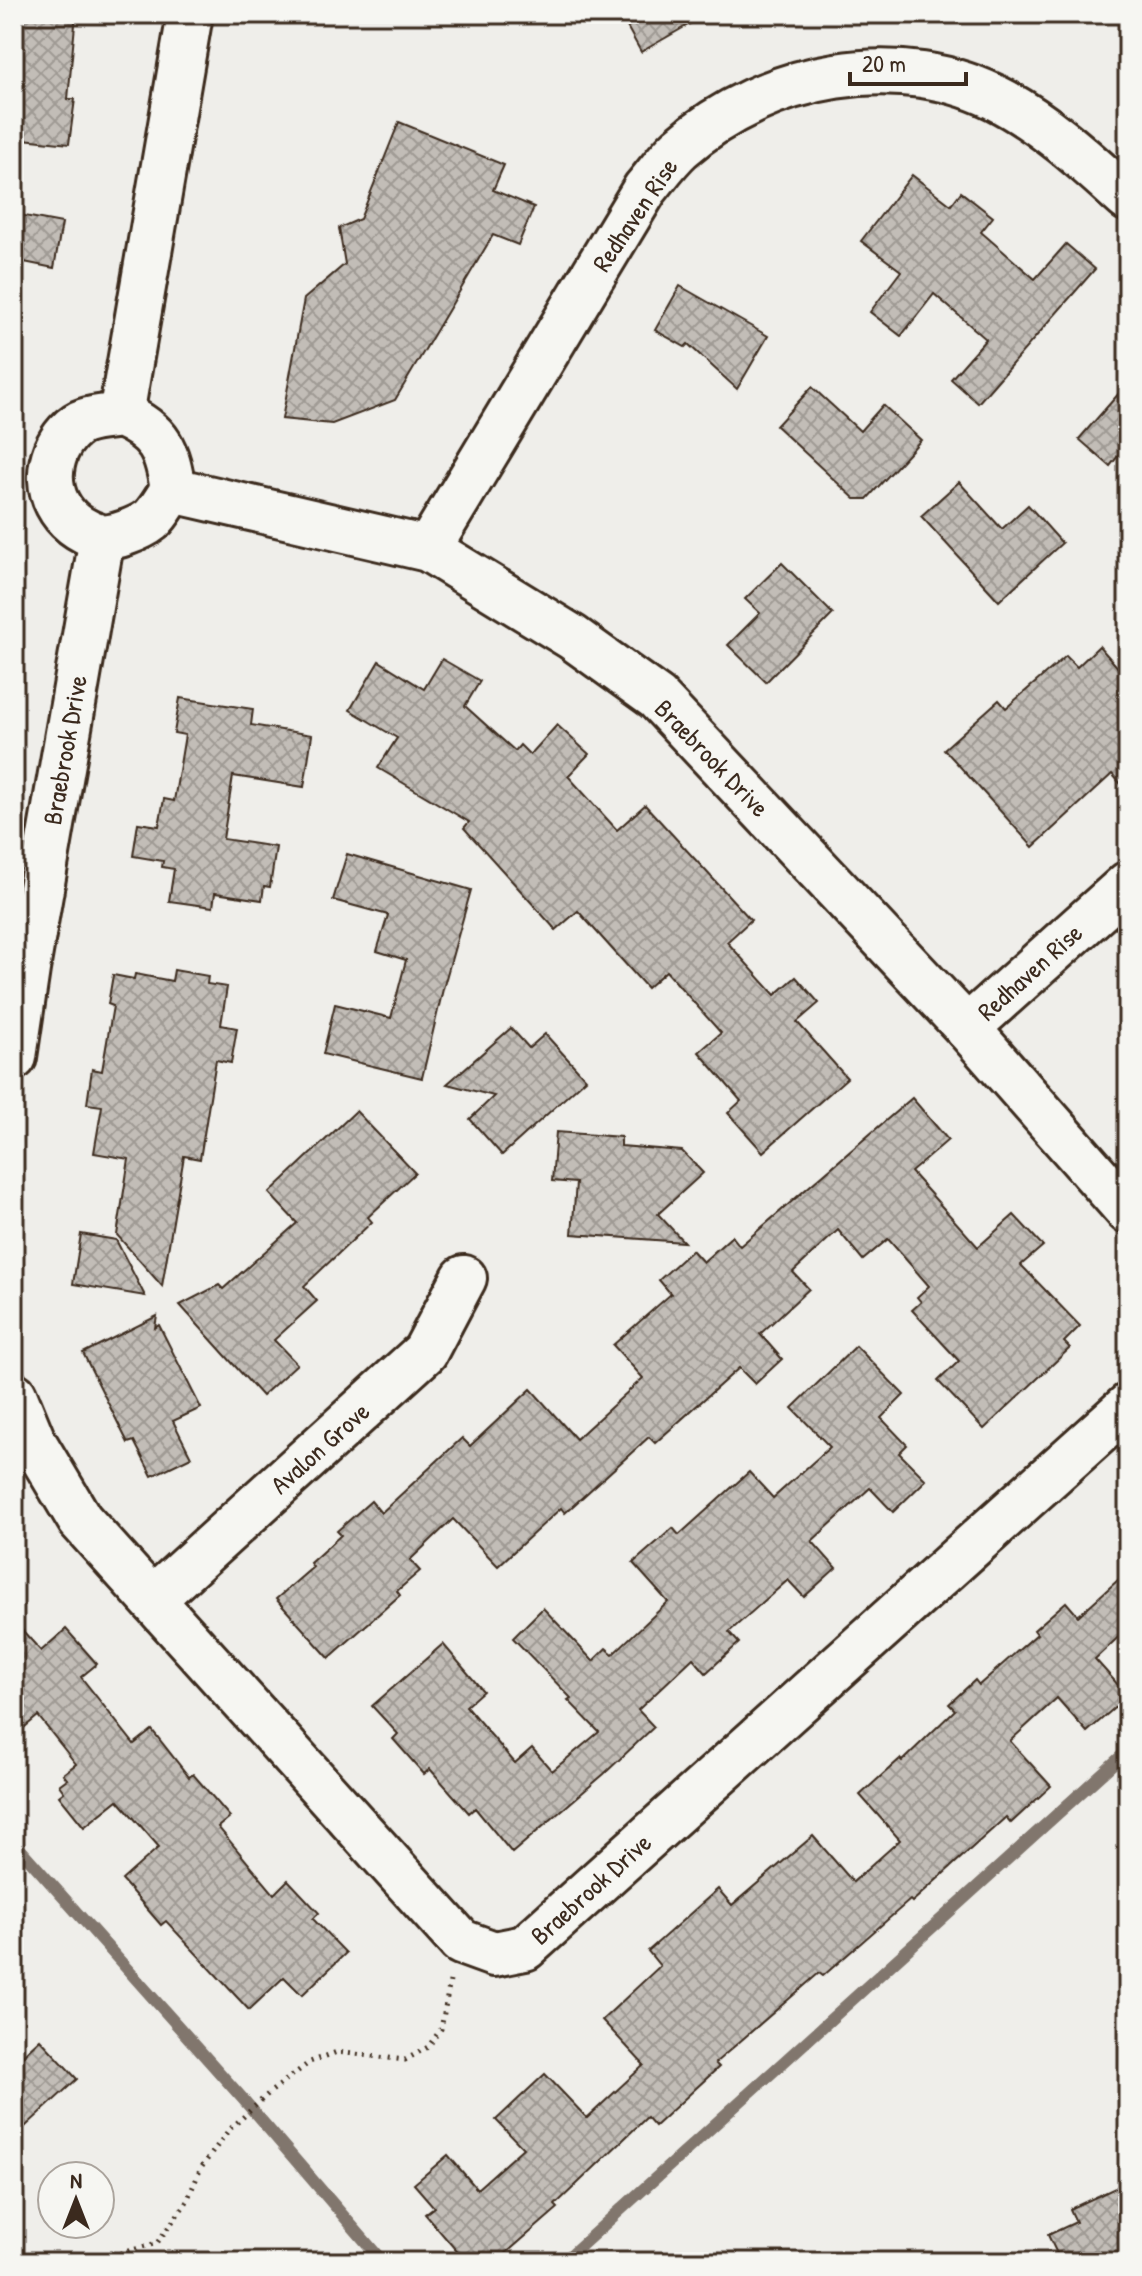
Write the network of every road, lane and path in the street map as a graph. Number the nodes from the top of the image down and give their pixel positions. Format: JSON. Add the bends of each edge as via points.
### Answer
{"nodes":[{"id":1,"x":190,"y":14,"type":"edge"},
{"id":2,"x":1128,"y":199,"type":"edge"},
{"id":3,"x":121,"y":415,"type":"junction"},
{"id":4,"x":32,"y":462,"type":"edge"},
{"id":5,"x":173,"y":490,"type":"junction"},
{"id":6,"x":102,"y":538,"type":"junction"},
{"id":7,"x":428,"y":549,"type":"junction"},
{"id":8,"x":1128,"y":884,"type":"edge"},
{"id":9,"x":20,"y":968,"type":"edge"},
{"id":10,"x":967,"y":1028,"type":"junction"},
{"id":11,"x":14,"y":1057,"type":"edge"},
{"id":12,"x":1128,"y":1211,"type":"edge"},
{"id":13,"x":464,"y":1278,"type":"dead end"},
{"id":14,"x":14,"y":1395,"type":"edge"},
{"id":15,"x":1128,"y":1406,"type":"edge"},
{"id":16,"x":153,"y":1599,"type":"junction"},
{"id":17,"x":461,"y":1942,"type":"junction"},
{"id":18,"x":89,"y":2262,"type":"edge"}],
"edges":[{"from":1,"to":3,"type":"street"},
{"from":2,"to":7,"type":"street","name":"Redhaven Rise","via":[[1032,118],[1001,100],[943,80],[899,73],[842,74],[749,102],[679,149],[645,189]]},
{"from":3,"to":4,"type":"street","via":[[83,421]]},
{"from":3,"to":5,"type":"street","via":[[158,440]]},
{"from":4,"to":6,"type":"street","via":[[58,507],[73,523]]},
{"from":5,"to":6,"type":"street","via":[[151,520]]},
{"from":5,"to":7,"type":"street","name":"Braebrook Drive"},
{"from":6,"to":9,"type":"street","name":"Braebrook Drive"},
{"from":7,"to":10,"type":"street","name":"Braebrook Drive","via":[[572,637],[657,698]]},
{"from":8,"to":10,"type":"street","name":"Redhaven Rise"},
{"from":9,"to":11,"type":"street","name":"Braebrook Drive"},
{"from":10,"to":12,"type":"street","name":"Braebrook Drive"},
{"from":13,"to":16,"type":"street","name":"Avalon Grove","via":[[425,1352]]},
{"from":14,"to":16,"type":"street","via":[[33,1441],[80,1520]]},
{"from":15,"to":17,"type":"street","name":"Braebrook Drive","via":[[525,1948],[494,1954]]},
{"from":16,"to":17,"type":"street"},
{"from":17,"to":18,"type":"path","via":[[441,2029],[428,2047],[405,2060],[337,2052],[310,2062],[233,2126],[157,2243]]}]}
